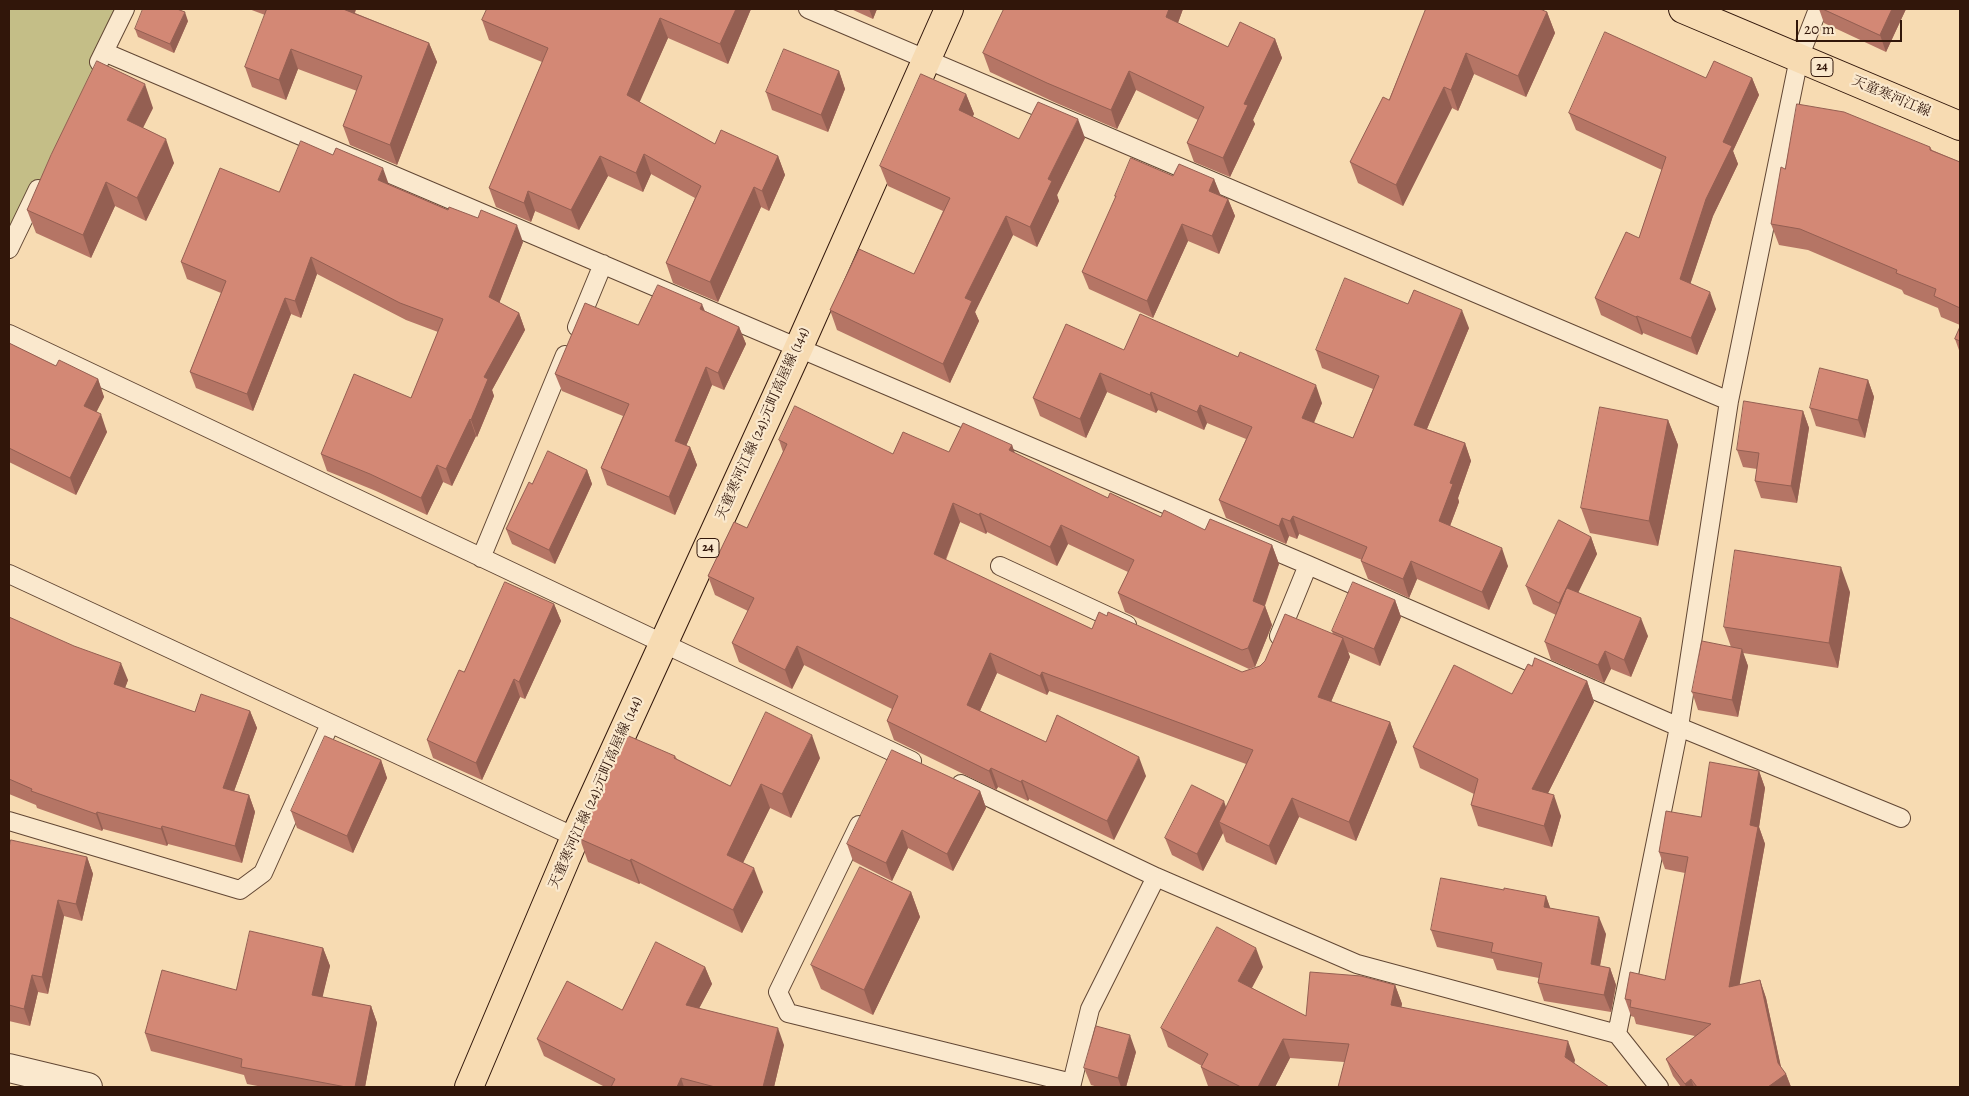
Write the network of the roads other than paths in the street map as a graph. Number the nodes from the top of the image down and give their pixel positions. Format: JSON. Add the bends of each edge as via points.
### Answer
{"nodes":[{"id":1,"x":125,"y":9,"type":"edge"},
{"id":2,"x":808,"y":9,"type":"edge"},
{"id":3,"x":949,"y":9,"type":"edge"},
{"id":4,"x":1683,"y":9,"type":"edge"},
{"id":5,"x":1818,"y":9,"type":"edge"},
{"id":6,"x":104,"y":52,"type":"junction"},
{"id":7,"x":1799,"y":58,"type":"junction"},
{"id":8,"x":926,"y":59,"type":"junction"},
{"id":9,"x":91,"y":78,"type":"edge"},
{"id":10,"x":1960,"y":126,"type":"edge"},
{"id":11,"x":43,"y":177,"type":"edge"},
{"id":12,"x":9,"y":249,"type":"edge"},
{"id":13,"x":603,"y":264,"type":"junction"},
{"id":14,"x":9,"y":334,"type":"edge"},
{"id":15,"x":799,"y":347,"type":"junction"},
{"id":16,"x":1729,"y":401,"type":"junction"},
{"id":17,"x":481,"y":558,"type":"junction"},
{"id":18,"x":1308,"y":565,"type":"junction"},
{"id":19,"x":1000,"y":566,"type":"dead end"},
{"id":20,"x":9,"y":574,"type":"edge"},
{"id":21,"x":1143,"y":632,"type":"edge"},
{"id":22,"x":664,"y":645,"type":"junction"},
{"id":23,"x":1274,"y":647,"type":"edge"},
{"id":24,"x":330,"y":724,"type":"junction"},
{"id":25,"x":1679,"y":726,"type":"junction"},
{"id":26,"x":894,"y":752,"type":"junction"},
{"id":27,"x":929,"y":769,"type":"edge"},
{"id":28,"x":885,"y":770,"type":"edge"},
{"id":29,"x":946,"y":777,"type":"edge"},
{"id":30,"x":868,"y":806,"type":"edge"},
{"id":31,"x":1901,"y":818,"type":"dead end"},
{"id":32,"x":9,"y":821,"type":"edge"},
{"id":33,"x":575,"y":837,"type":"junction"},
{"id":34,"x":1156,"y":877,"type":"junction"},
{"id":35,"x":1616,"y":1034,"type":"junction"},
{"id":36,"x":9,"y":1068,"type":"edge"},
{"id":37,"x":1071,"y":1085,"type":"edge"},
{"id":38,"x":88,"y":1087,"type":"edge"},
{"id":39,"x":469,"y":1087,"type":"edge"},
{"id":40,"x":1658,"y":1087,"type":"edge"}],
"edges":[{"from":1,"to":6,"type":"lane"},
{"from":2,"to":8,"type":"lane"},
{"from":3,"to":8,"type":"main road","name":"天童寒河江線 (24);元町高屋線 (144)","number":"24"},
{"from":4,"to":7,"type":"main road","name":"天童寒河江線","number":"24"},
{"from":5,"to":7,"type":"lane"},
{"from":6,"to":9,"type":"lane"},
{"from":6,"to":13,"type":"lane"},
{"from":7,"to":10,"type":"main road","name":"天童寒河江線","number":"24"},
{"from":7,"to":16,"type":"lane"},
{"from":8,"to":15,"type":"main road","name":"天童寒河江線 (24);元町高屋線 (144)","number":"24"},
{"from":8,"to":16,"type":"lane"},
{"from":11,"to":12,"type":"lane"},
{"from":13,"to":15,"type":"lane"},
{"from":13,"to":17,"type":"lane"},
{"from":14,"to":17,"type":"lane"},
{"from":15,"to":18,"type":"lane"},
{"from":15,"to":22,"type":"main road","name":"天童寒河江線 (24);元町高屋線 (144)","number":"24"},
{"from":16,"to":25,"type":"lane"},
{"from":17,"to":22,"type":"lane"},
{"from":18,"to":23,"type":"lane"},
{"from":18,"to":25,"type":"lane"},
{"from":19,"to":21,"type":"lane"},
{"from":20,"to":24,"type":"lane"},
{"from":22,"to":26,"type":"lane"},
{"from":22,"to":33,"type":"main road","name":"天童寒河江線 (24);元町高屋線 (144)","number":"24"},
{"from":24,"to":32,"type":"lane","via":[[263,873],[240,890]]},
{"from":24,"to":33,"type":"lane"},
{"from":25,"to":31,"type":"lane"},
{"from":25,"to":35,"type":"lane"},
{"from":26,"to":27,"type":"lane"},
{"from":26,"to":28,"type":"lane"},
{"from":29,"to":34,"type":"lane"},
{"from":30,"to":37,"type":"lane","via":[[778,992],[788,1013]]},
{"from":33,"to":39,"type":"main road","name":"天童寒河江線 (24);元町高屋線 (144)","number":"24"},
{"from":34,"to":35,"type":"lane","via":[[1357,964]]},
{"from":34,"to":37,"type":"lane","via":[[1090,1009]]},
{"from":35,"to":40,"type":"lane"},
{"from":36,"to":38,"type":"street"}]}
